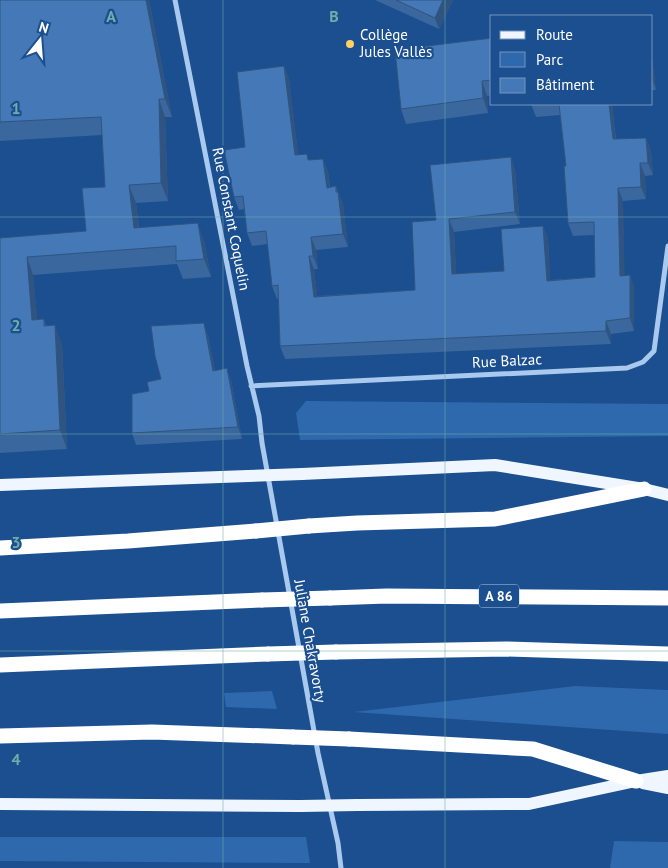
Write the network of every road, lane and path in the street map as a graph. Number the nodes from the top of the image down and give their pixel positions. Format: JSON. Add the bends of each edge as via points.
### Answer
{"nodes":[{"id":1,"x":175,"y":0,"type":"edge"},
{"id":2,"x":668,"y":246,"type":"edge"},
{"id":3,"x":251,"y":386,"type":"junction"},
{"id":4,"x":262,"y":443,"type":"joint"},
{"id":5,"x":0,"y":485,"type":"edge"},
{"id":6,"x":668,"y":485,"type":"edge"},
{"id":7,"x":644,"y":490,"type":"junction"},
{"id":8,"x":668,"y":495,"type":"edge"},
{"id":9,"x":0,"y":548,"type":"edge"},
{"id":10,"x":668,"y":598,"type":"edge"},
{"id":11,"x":0,"y":611,"type":"edge"},
{"id":12,"x":668,"y":654,"type":"edge"},
{"id":13,"x":0,"y":665,"type":"edge"},
{"id":14,"x":0,"y":736,"type":"edge"},
{"id":15,"x":668,"y":776,"type":"edge"},
{"id":16,"x":636,"y":781,"type":"junction"},
{"id":17,"x":668,"y":788,"type":"edge"},
{"id":18,"x":0,"y":804,"type":"edge"},
{"id":19,"x":341,"y":868,"type":"edge"}],
"edges":[{"from":1,"to":3,"type":"street","name":"Rue Constant Coquelin"},
{"from":2,"to":3,"type":"street","name":"Rue Balzac","via":[[654,351],[644,362],[627,368]]},
{"from":3,"to":4,"type":"street","name":"Rue Constant Coquelin","via":[[260,416]]},
{"from":4,"to":19,"type":"street","name":"Juliane Chakravorty"},
{"from":5,"to":7,"type":"main road","bridge":true,"via":[[495,465]]},
{"from":6,"to":7,"type":"main road"},
{"from":7,"to":8,"type":"main road"},
{"from":7,"to":9,"type":"highway","bridge":true,"via":[[495,519],[357,523]]},
{"from":10,"to":11,"type":"highway","number":"A 86","bridge":true,"via":[[386,596]]},
{"from":12,"to":13,"type":"highway","bridge":true,"via":[[506,649],[268,654]]},
{"from":14,"to":16,"type":"highway","bridge":true,"via":[[152,732],[533,750]]},
{"from":15,"to":16,"type":"main road"},
{"from":16,"to":17,"type":"main road"},
{"from":16,"to":18,"type":"main road","bridge":true,"via":[[529,804]]}]}
